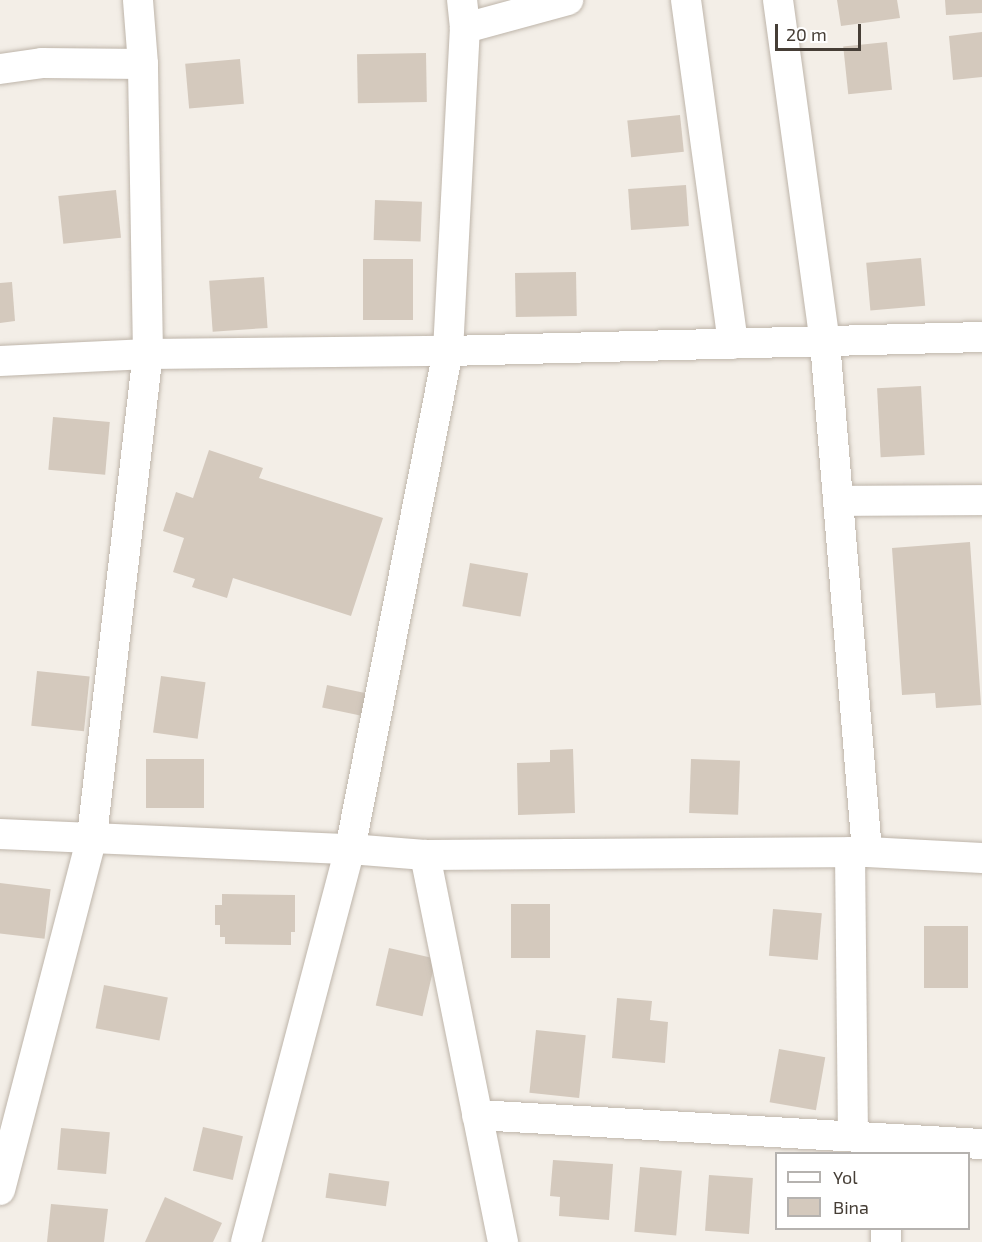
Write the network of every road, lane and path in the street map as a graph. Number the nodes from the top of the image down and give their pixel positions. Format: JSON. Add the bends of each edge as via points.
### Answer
{"nodes":[{"id":1,"x":138,"y":0,"type":"edge"},
{"id":2,"x":568,"y":0,"type":"edge"},
{"id":3,"x":686,"y":0,"type":"edge"},
{"id":4,"x":778,"y":0,"type":"edge"},
{"id":5,"x":463,"y":14,"type":"edge"},
{"id":6,"x":143,"y":64,"type":"junction"},
{"id":7,"x":0,"y":69,"type":"edge"},
{"id":8,"x":982,"y":337,"type":"edge"},
{"id":9,"x":825,"y":342,"type":"junction"},
{"id":10,"x":733,"y":344,"type":"junction"},
{"id":11,"x":448,"y":351,"type":"junction"},
{"id":12,"x":147,"y":354,"type":"junction"},
{"id":13,"x":0,"y":361,"type":"edge"},
{"id":14,"x":982,"y":500,"type":"edge"},
{"id":15,"x":839,"y":501,"type":"junction"},
{"id":16,"x":0,"y":834,"type":"edge"},
{"id":17,"x":92,"y":836,"type":"junction"},
{"id":18,"x":350,"y":849,"type":"junction"},
{"id":19,"x":859,"y":852,"type":"junction"},
{"id":20,"x":424,"y":855,"type":"junction"},
{"id":21,"x":982,"y":858,"type":"edge"},
{"id":22,"x":477,"y":1115,"type":"junction"},
{"id":23,"x":853,"y":1135,"type":"junction"},
{"id":24,"x":982,"y":1144,"type":"edge"},
{"id":25,"x":886,"y":1145,"type":"edge"},
{"id":26,"x":0,"y":1190,"type":"edge"},
{"id":27,"x":246,"y":1242,"type":"edge"},
{"id":28,"x":503,"y":1242,"type":"edge"}],
"edges":[{"from":1,"to":6,"type":"street"},
{"from":2,"to":5,"type":"street"},
{"from":3,"to":10,"type":"street"},
{"from":4,"to":9,"type":"street"},
{"from":5,"to":11,"type":"street"},
{"from":6,"to":7,"type":"street","via":[[42,63]]},
{"from":6,"to":12,"type":"street"},
{"from":8,"to":9,"type":"street"},
{"from":9,"to":10,"type":"street"},
{"from":9,"to":15,"type":"street"},
{"from":10,"to":11,"type":"street"},
{"from":11,"to":12,"type":"street"},
{"from":11,"to":18,"type":"street"},
{"from":12,"to":13,"type":"street"},
{"from":12,"to":17,"type":"street"},
{"from":14,"to":15,"type":"street"},
{"from":15,"to":19,"type":"street"},
{"from":16,"to":17,"type":"street"},
{"from":17,"to":18,"type":"street"},
{"from":17,"to":26,"type":"street"},
{"from":18,"to":20,"type":"street"},
{"from":18,"to":27,"type":"street"},
{"from":19,"to":20,"type":"street"},
{"from":19,"to":21,"type":"street"},
{"from":19,"to":23,"type":"street"},
{"from":20,"to":22,"type":"street"},
{"from":22,"to":23,"type":"street"},
{"from":22,"to":28,"type":"street"},
{"from":23,"to":25,"type":"street"},
{"from":24,"to":25,"type":"street"}]}
